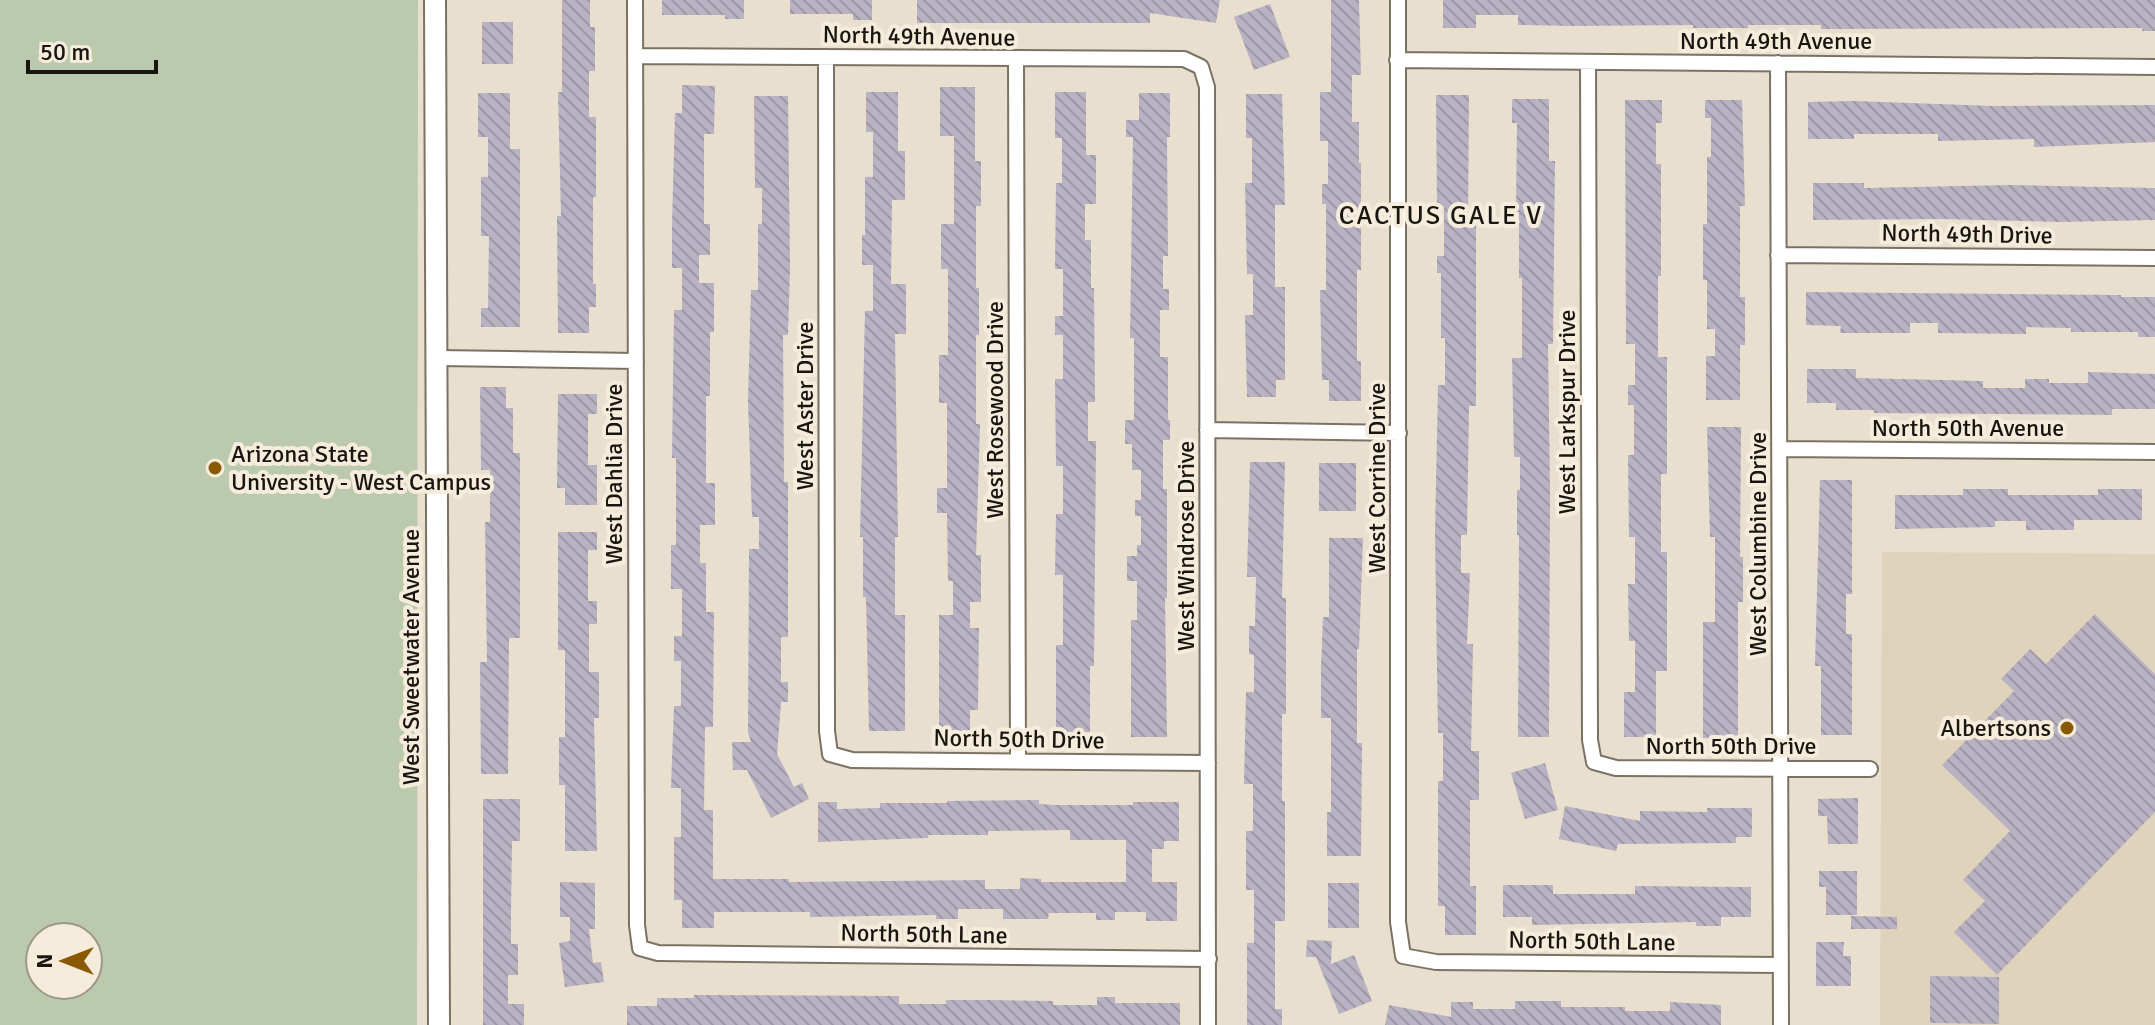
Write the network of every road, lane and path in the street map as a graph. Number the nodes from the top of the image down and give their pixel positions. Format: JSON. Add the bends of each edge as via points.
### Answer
{"nodes":[{"id":1,"x":435,"y":0,"type":"edge"},
{"id":2,"x":635,"y":0,"type":"edge"},
{"id":3,"x":1398,"y":0,"type":"edge"},
{"id":4,"x":635,"y":56,"type":"junction"},
{"id":5,"x":826,"y":57,"type":"junction"},
{"id":6,"x":1016,"y":59,"type":"junction"},
{"id":7,"x":1397,"y":60,"type":"junction"},
{"id":8,"x":1588,"y":62,"type":"junction"},
{"id":9,"x":1778,"y":63,"type":"junction"},
{"id":10,"x":1201,"y":67,"type":"joint"},
{"id":11,"x":2155,"y":67,"type":"edge"},
{"id":12,"x":1778,"y":255,"type":"junction"},
{"id":13,"x":2155,"y":258,"type":"edge"},
{"id":14,"x":437,"y":358,"type":"junction"},
{"id":15,"x":636,"y":361,"type":"junction"},
{"id":16,"x":1207,"y":430,"type":"junction"},
{"id":17,"x":1399,"y":433,"type":"junction"},
{"id":18,"x":1780,"y":449,"type":"junction"},
{"id":19,"x":2155,"y":452,"type":"edge"},
{"id":20,"x":830,"y":754,"type":"joint"},
{"id":21,"x":1018,"y":761,"type":"junction"},
{"id":22,"x":1594,"y":762,"type":"joint"},
{"id":23,"x":1208,"y":763,"type":"junction"},
{"id":24,"x":1780,"y":768,"type":"junction"},
{"id":25,"x":1870,"y":769,"type":"dead end"},
{"id":26,"x":640,"y":948,"type":"joint"},
{"id":27,"x":1403,"y":956,"type":"joint"},
{"id":28,"x":1209,"y":959,"type":"junction"},
{"id":29,"x":1781,"y":965,"type":"junction"},
{"id":30,"x":439,"y":1025,"type":"edge"},
{"id":31,"x":1208,"y":1025,"type":"edge"},
{"id":32,"x":1781,"y":1025,"type":"edge"}],
"edges":[{"from":1,"to":14,"type":"street","name":"West Sweetwater Avenue"},
{"from":2,"to":4,"type":"street","name":"West Dahlia Drive"},
{"from":3,"to":7,"type":"street","name":"West Corrine Drive"},
{"from":4,"to":5,"type":"street","name":"North 49th Avenue"},
{"from":4,"to":15,"type":"street","name":"West Dahlia Drive"},
{"from":5,"to":6,"type":"street","name":"North 49th Avenue"},
{"from":5,"to":20,"type":"street","name":"West Aster Drive"},
{"from":6,"to":10,"type":"street","name":"North 49th Avenue","via":[[1184,59]]},
{"from":6,"to":21,"type":"street","name":"West Rosewood Drive"},
{"from":7,"to":8,"type":"street","name":"North 49th Avenue"},
{"from":7,"to":17,"type":"street","name":"West Corrine Drive"},
{"from":8,"to":9,"type":"street","name":"North 49th Avenue"},
{"from":8,"to":22,"type":"street","name":"West Larkspur Drive"},
{"from":9,"to":11,"type":"street","name":"North 49th Avenue"},
{"from":9,"to":12,"type":"street","name":"West Columbine Drive"},
{"from":10,"to":16,"type":"street","name":"West Windrose Drive","via":[[1207,87]]},
{"from":12,"to":13,"type":"street","name":"North 49th Drive"},
{"from":12,"to":18,"type":"street","name":"West Columbine Drive"},
{"from":14,"to":15,"type":"street"},
{"from":14,"to":30,"type":"street","name":"West Sweetwater Avenue"},
{"from":15,"to":26,"type":"street","name":"West Dahlia Drive"},
{"from":16,"to":17,"type":"street"},
{"from":16,"to":23,"type":"street","name":"West Windrose Drive"},
{"from":17,"to":27,"type":"street","name":"West Corrine Drive","via":[[1398,922]]},
{"from":18,"to":19,"type":"street","name":"North 50th Avenue"},
{"from":18,"to":24,"type":"street","name":"West Columbine Drive"},
{"from":20,"to":21,"type":"street","name":"North 50th Drive","via":[[852,760]]},
{"from":21,"to":23,"type":"street","name":"North 50th Drive"},
{"from":22,"to":24,"type":"street","name":"North 50th Drive","via":[[1616,768]]},
{"from":23,"to":28,"type":"street","name":"West Windrose Drive"},
{"from":24,"to":25,"type":"street","name":"North 50th Drive"},
{"from":24,"to":29,"type":"street","name":"West Columbine Drive"},
{"from":26,"to":28,"type":"street","name":"North 50th Lane","via":[[658,953]]},
{"from":27,"to":29,"type":"street","name":"North 50th Lane","via":[[1436,962]]},
{"from":28,"to":31,"type":"street","name":"West Windrose Drive"},
{"from":29,"to":32,"type":"street","name":"West Columbine Drive"}]}
